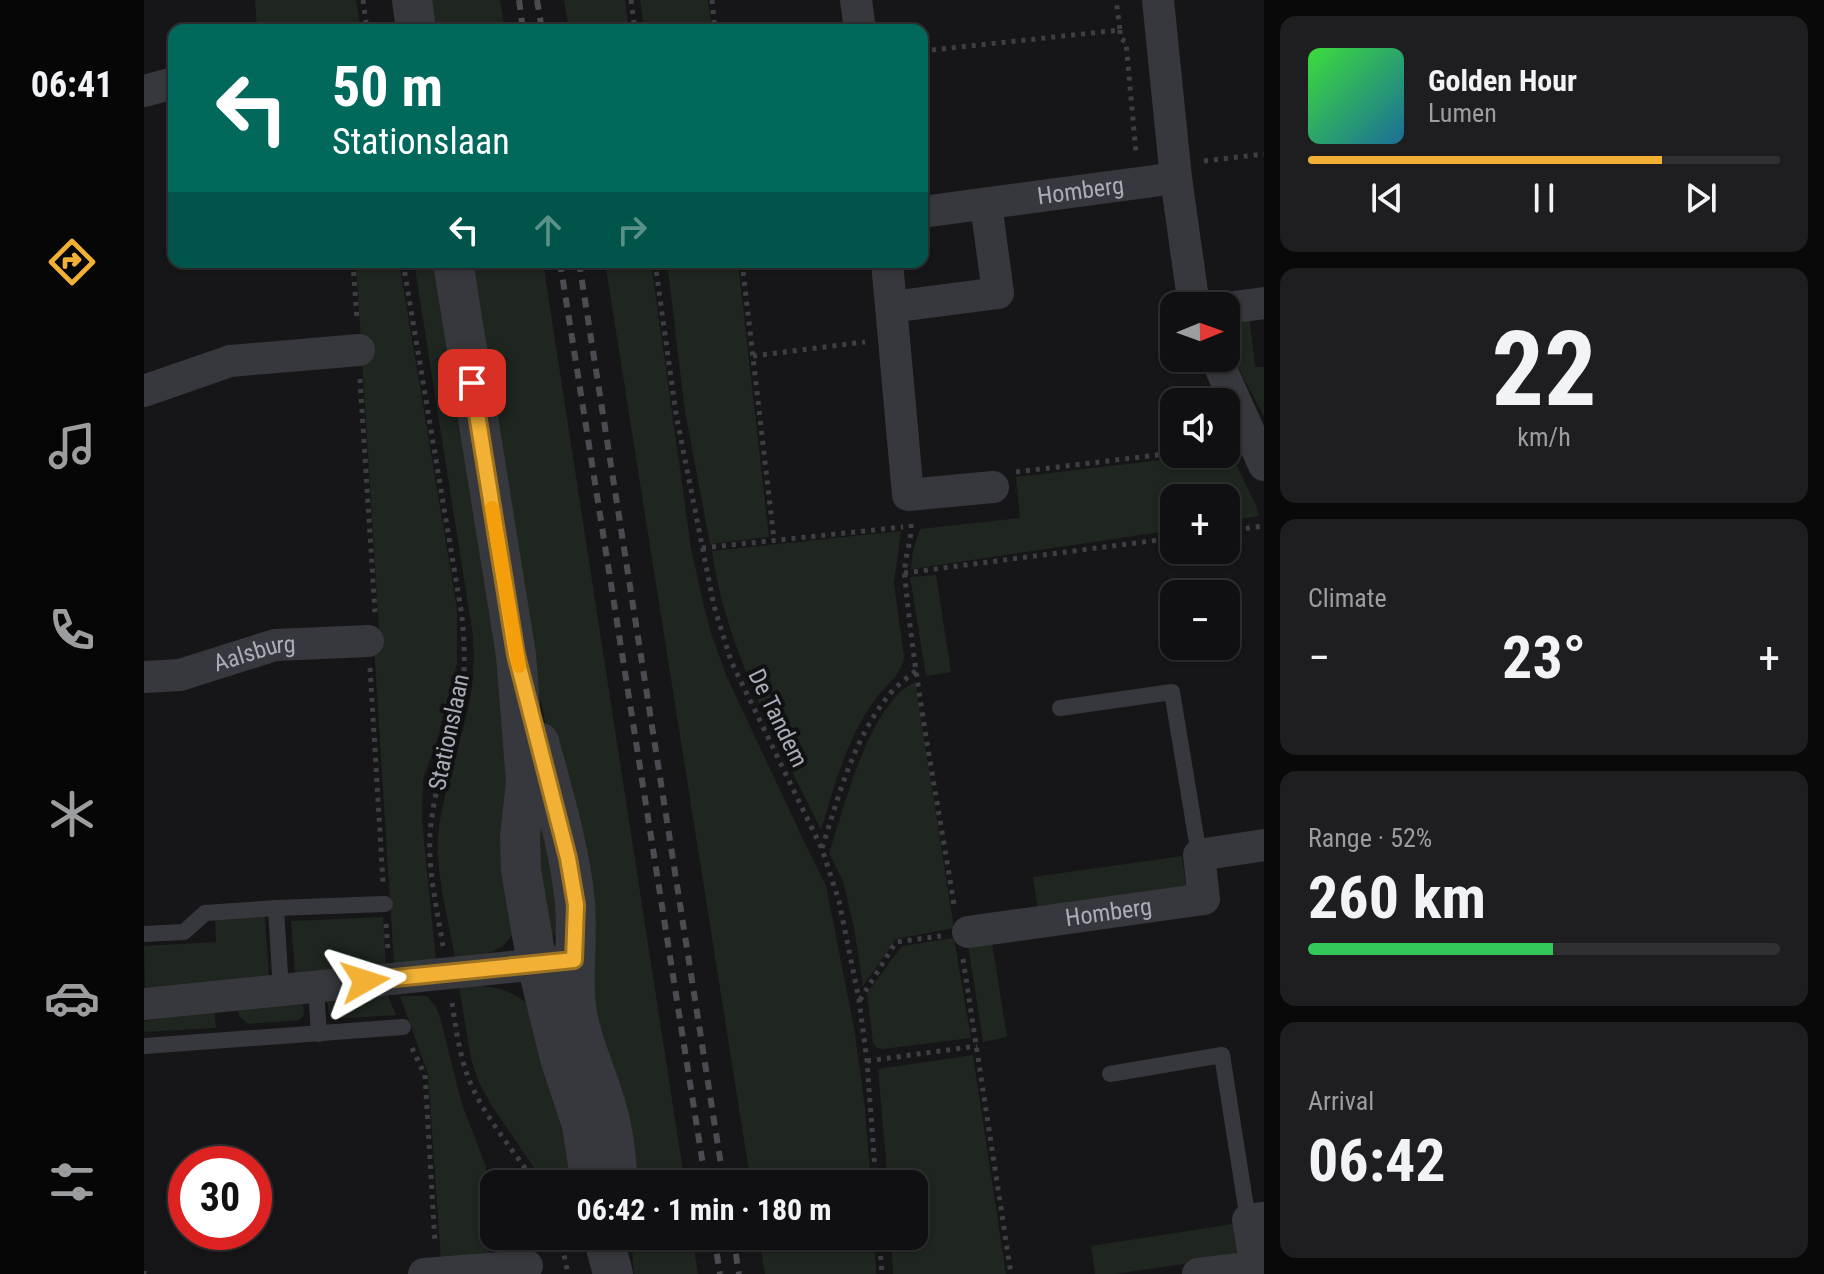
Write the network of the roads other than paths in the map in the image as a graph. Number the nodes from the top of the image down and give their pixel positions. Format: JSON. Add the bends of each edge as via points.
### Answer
{"nodes":[{"id":1,"x":412,"y":0,"type":"edge"},
{"id":2,"x":856,"y":0,"type":"edge"},
{"id":3,"x":1158,"y":0,"type":"edge"},
{"id":4,"x":415,"y":24,"type":"edge"},
{"id":5,"x":859,"y":24,"type":"edge"},
{"id":6,"x":168,"y":85,"type":"edge"},
{"id":7,"x":144,"y":91,"type":"edge"},
{"id":8,"x":1175,"y":171,"type":"junction"},
{"id":9,"x":986,"y":204,"type":"junction"},
{"id":10,"x":928,"y":211,"type":"edge"},
{"id":11,"x":454,"y":268,"type":"edge"},
{"id":12,"x":887,"y":268,"type":"edge"},
{"id":13,"x":1192,"y":292,"type":"edge"},
{"id":14,"x":1264,"y":303,"type":"edge"},
{"id":15,"x":1240,"y":306,"type":"edge"},
{"id":16,"x":892,"y":323,"type":"junction"},
{"id":17,"x":359,"y":350,"type":"road end"},
{"id":18,"x":1222,"y":372,"type":"edge"},
{"id":19,"x":144,"y":391,"type":"edge"},
{"id":20,"x":1264,"y":465,"type":"edge"},
{"id":21,"x":993,"y":487,"type":"road end"},
{"id":22,"x":368,"y":641,"type":"road end"},
{"id":23,"x":144,"y":677,"type":"edge"},
{"id":24,"x":1060,"y":708,"type":"dead end"},
{"id":25,"x":1264,"y":845,"type":"edge"},
{"id":26,"x":1199,"y":855,"type":"junction"},
{"id":27,"x":385,"y":904,"type":"road end"},
{"id":28,"x":276,"y":908,"type":"junction"},
{"id":29,"x":957,"y":933,"type":"road end"},
{"id":30,"x":144,"y":934,"type":"edge"},
{"id":31,"x":556,"y":962,"type":"junction"},
{"id":32,"x":316,"y":987,"type":"junction"},
{"id":33,"x":281,"y":991,"type":"junction"},
{"id":34,"x":144,"y":1004,"type":"edge"},
{"id":35,"x":403,"y":1027,"type":"road end"},
{"id":36,"x":319,"y":1034,"type":"junction"},
{"id":37,"x":145,"y":1046,"type":"edge"},
{"id":38,"x":1110,"y":1074,"type":"dead end"},
{"id":39,"x":589,"y":1170,"type":"edge"},
{"id":40,"x":617,"y":1170,"type":"edge"},
{"id":41,"x":1256,"y":1219,"type":"edge"},
{"id":42,"x":608,"y":1250,"type":"edge"},
{"id":43,"x":618,"y":1250,"type":"edge"},
{"id":44,"x":527,"y":1266,"type":"dead end"},
{"id":45,"x":437,"y":1273,"type":"edge"},
{"id":46,"x":424,"y":1274,"type":"edge"},
{"id":47,"x":616,"y":1274,"type":"edge"},
{"id":48,"x":1198,"y":1274,"type":"edge"}],
"edges":[{"from":1,"to":4,"type":"street"},
{"from":2,"to":5,"type":"street"},
{"from":3,"to":8,"type":"street"},
{"from":6,"to":7,"type":"street"},
{"from":8,"to":9,"type":"street","name":"Homberg","via":[[1139,183]]},
{"from":8,"to":13,"type":"street"},
{"from":9,"to":10,"type":"street","name":"Homberg"},
{"from":9,"to":16,"type":"street","via":[[998,293]]},
{"from":11,"to":31,"type":"street","via":[[516,655],[576,905]]},
{"from":12,"to":16,"type":"street"},
{"from":14,"to":15,"type":"street"},
{"from":16,"to":21,"type":"street","via":[[909,511]]},
{"from":17,"to":19,"type":"street","via":[[230,361]]},
{"from":18,"to":20,"type":"street"},
{"from":22,"to":23,"type":"street","name":"Aalsburg","via":[[275,645],[180,675]]},
{"from":24,"to":26,"type":"lane","name":"Homberg","via":[[1172,692]]},
{"from":25,"to":26,"type":"street"},
{"from":26,"to":29,"type":"street","name":"Homberg","via":[[1204,899]]},
{"from":27,"to":28,"type":"lane"},
{"from":28,"to":30,"type":"lane","via":[[205,913],[184,932]]},
{"from":28,"to":33,"type":"lane"},
{"from":31,"to":32,"type":"street"},
{"from":31,"to":39,"type":"street","via":[[560,1058],[582,1125]]},
{"from":31,"to":40,"type":"street","via":[[607,1106]]},
{"from":32,"to":33,"type":"street"},
{"from":32,"to":36,"type":"lane"},
{"from":33,"to":34,"type":"street"},
{"from":35,"to":36,"type":"lane"},
{"from":36,"to":37,"type":"lane"},
{"from":38,"to":41,"type":"lane","via":[[1222,1055]]},
{"from":41,"to":48,"type":"street","via":[[1256,1267]]},
{"from":42,"to":47,"type":"street"},
{"from":43,"to":47,"type":"street"},
{"from":44,"to":45,"type":"street"},
{"from":45,"to":46,"type":"street"}]}
